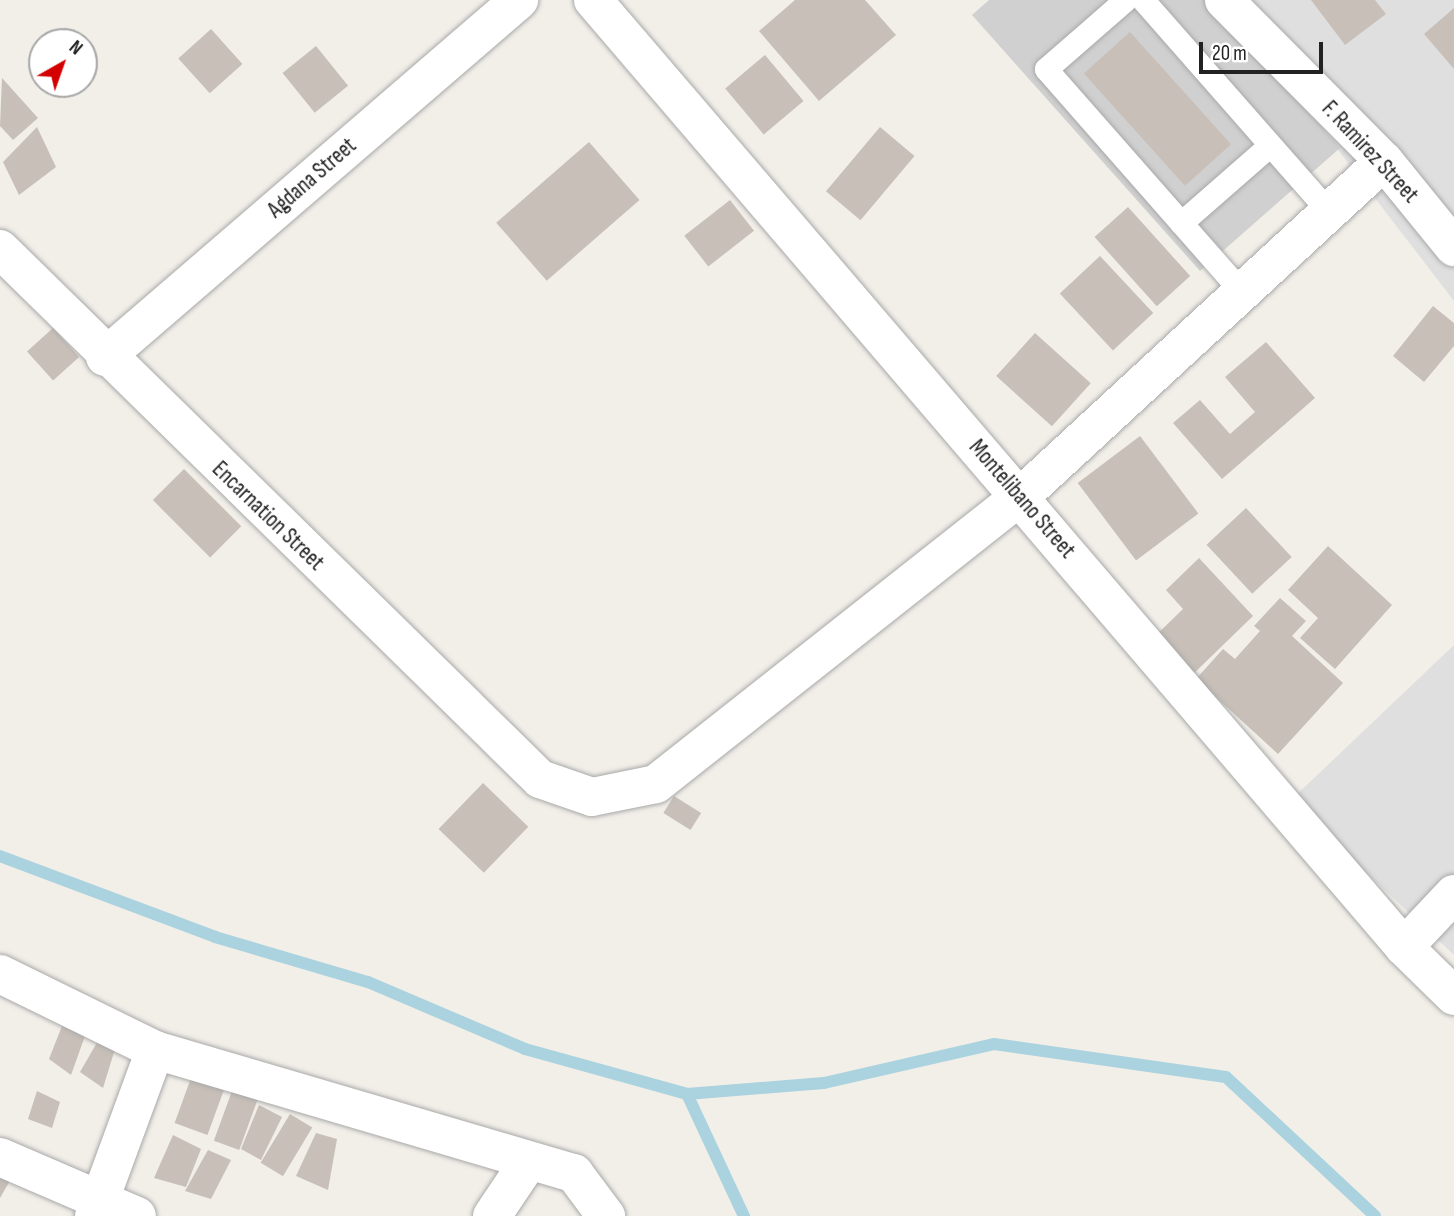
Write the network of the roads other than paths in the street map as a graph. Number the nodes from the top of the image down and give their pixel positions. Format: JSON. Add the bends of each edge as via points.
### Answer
{"nodes":[{"id":1,"x":519,"y":0,"type":"edge"},
{"id":2,"x":593,"y":0,"type":"edge"},
{"id":3,"x":1125,"y":0,"type":"edge"},
{"id":4,"x":1143,"y":0,"type":"edge"},
{"id":5,"x":1224,"y":0,"type":"edge"},
{"id":6,"x":1270,"y":145,"type":"junction"},
{"id":7,"x":1384,"y":161,"type":"junction"},
{"id":8,"x":1329,"y":212,"type":"junction"},
{"id":9,"x":1181,"y":223,"type":"junction"},
{"id":10,"x":1454,"y":247,"type":"edge"},
{"id":11,"x":0,"y":249,"type":"edge"},
{"id":12,"x":1242,"y":292,"type":"junction"},
{"id":13,"x":105,"y":357,"type":"junction"},
{"id":14,"x":1020,"y":497,"type":"junction"},
{"id":15,"x":1454,"y":894,"type":"edge"},
{"id":16,"x":1404,"y":947,"type":"junction"},
{"id":17,"x":0,"y":974,"type":"edge"},
{"id":18,"x":1454,"y":996,"type":"edge"},
{"id":19,"x":155,"y":1050,"type":"junction"},
{"id":20,"x":0,"y":1157,"type":"edge"},
{"id":21,"x":529,"y":1161,"type":"junction"},
{"id":22,"x":98,"y":1208,"type":"edge"},
{"id":23,"x":137,"y":1216,"type":"edge"},
{"id":24,"x":492,"y":1216,"type":"edge"},
{"id":25,"x":606,"y":1216,"type":"edge"}],
"edges":[{"from":1,"to":13,"type":"street","name":"Agdana Street"},
{"from":2,"to":14,"type":"street","name":"Montelibano Street"},
{"from":3,"to":9,"type":"lane","via":[[1046,69]]},
{"from":4,"to":6,"type":"lane"},
{"from":5,"to":7,"type":"street","name":"F. Ramirez Street"},
{"from":6,"to":8,"type":"lane"},
{"from":6,"to":9,"type":"lane"},
{"from":7,"to":8,"type":"street"},
{"from":7,"to":10,"type":"street","name":"F. Ramirez Street"},
{"from":8,"to":12,"type":"street"},
{"from":9,"to":12,"type":"lane"},
{"from":11,"to":13,"type":"street","name":"Encarnation Street"},
{"from":12,"to":14,"type":"street"},
{"from":13,"to":14,"type":"street","name":"Encarnation Street","via":[[540,779],[592,797],[656,784]]},
{"from":14,"to":16,"type":"street","name":"Montelibano Street"},
{"from":15,"to":16,"type":"street"},
{"from":16,"to":18,"type":"street","name":"Montelibano Street"},
{"from":17,"to":19,"type":"street"},
{"from":19,"to":21,"type":"street"},
{"from":19,"to":22,"type":"street"},
{"from":20,"to":22,"type":"street"},
{"from":21,"to":24,"type":"street"},
{"from":21,"to":25,"type":"street","via":[[574,1173]]},
{"from":22,"to":23,"type":"street"}]}
